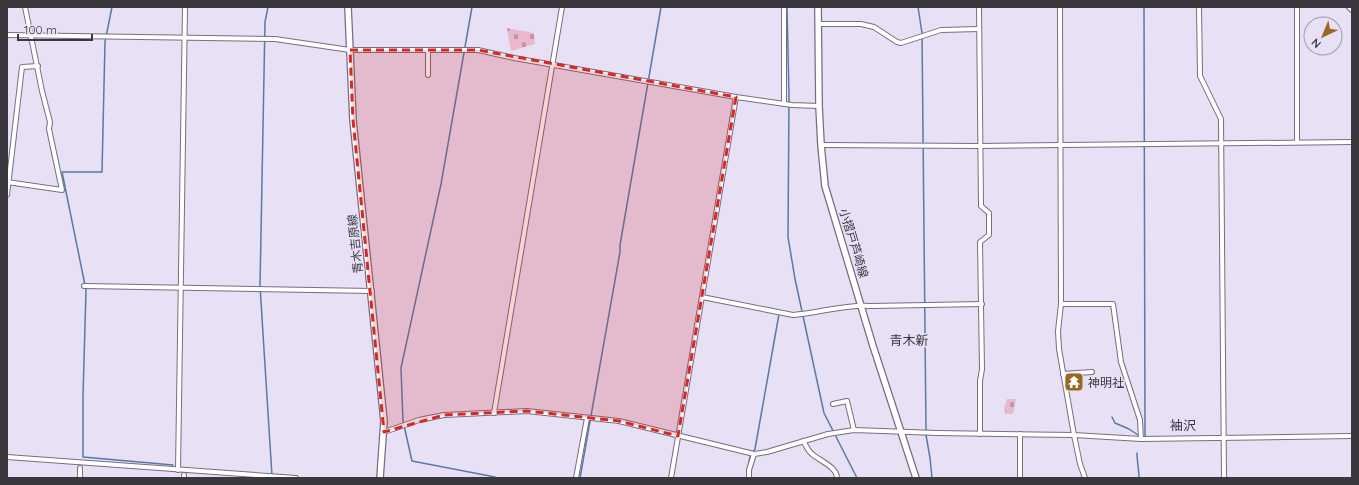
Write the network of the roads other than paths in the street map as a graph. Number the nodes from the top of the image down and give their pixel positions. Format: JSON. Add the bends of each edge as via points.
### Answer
{"nodes":[{"id":1,"x":25,"y":7,"type":"edge"},
{"id":2,"x":185,"y":7,"type":"edge"},
{"id":3,"x":348,"y":7,"type":"edge"},
{"id":4,"x":562,"y":7,"type":"edge"},
{"id":5,"x":784,"y":7,"type":"edge"},
{"id":6,"x":818,"y":7,"type":"edge"},
{"id":7,"x":979,"y":7,"type":"edge"},
{"id":8,"x":1060,"y":7,"type":"edge"},
{"id":9,"x":1199,"y":7,"type":"edge"},
{"id":10,"x":1297,"y":7,"type":"edge"},
{"id":11,"x":818,"y":24,"type":"junction"},
{"id":12,"x":979,"y":30,"type":"junction"},
{"id":13,"x":7,"y":34,"type":"edge"},
{"id":14,"x":31,"y":36,"type":"junction"},
{"id":15,"x":184,"y":38,"type":"junction"},
{"id":16,"x":350,"y":50,"type":"junction"},
{"id":17,"x":428,"y":50,"type":"junction"},
{"id":18,"x":553,"y":65,"type":"junction"},
{"id":19,"x":38,"y":66,"type":"junction"},
{"id":20,"x":428,"y":75,"type":"dead end"},
{"id":21,"x":736,"y":97,"type":"junction"},
{"id":22,"x":784,"y":104,"type":"junction"},
{"id":23,"x":819,"y":106,"type":"junction"},
{"id":24,"x":1297,"y":142,"type":"junction"},
{"id":25,"x":1352,"y":142,"type":"edge"},
{"id":26,"x":1220,"y":143,"type":"junction"},
{"id":27,"x":1060,"y":145,"type":"junction"},
{"id":28,"x":821,"y":146,"type":"junction"},
{"id":29,"x":980,"y":146,"type":"junction"},
{"id":30,"x":8,"y":182,"type":"edge"},
{"id":31,"x":7,"y":196,"type":"edge"},
{"id":32,"x":84,"y":286,"type":"dead end"},
{"id":33,"x":182,"y":287,"type":"junction"},
{"id":34,"x":372,"y":291,"type":"junction"},
{"id":35,"x":702,"y":297,"type":"junction"},
{"id":36,"x":982,"y":304,"type":"junction"},
{"id":37,"x":1061,"y":304,"type":"junction"},
{"id":38,"x":861,"y":305,"type":"junction"},
{"id":39,"x":1092,"y":372,"type":"dead end"},
{"id":40,"x":1063,"y":374,"type":"junction"},
{"id":41,"x":833,"y":404,"type":"dead end"},
{"id":42,"x":494,"y":413,"type":"junction"},
{"id":43,"x":587,"y":418,"type":"junction"},
{"id":44,"x":854,"y":430,"type":"junction"},
{"id":45,"x":384,"y":432,"type":"junction"},
{"id":46,"x":901,"y":432,"type":"junction"},
{"id":47,"x":980,"y":434,"type":"junction"},
{"id":48,"x":1020,"y":434,"type":"junction"},
{"id":49,"x":1074,"y":435,"type":"junction"},
{"id":50,"x":678,"y":436,"type":"junction"},
{"id":51,"x":1352,"y":436,"type":"edge"},
{"id":52,"x":1225,"y":439,"type":"junction"},
{"id":53,"x":1141,"y":440,"type":"junction"},
{"id":54,"x":803,"y":441,"type":"junction"},
{"id":55,"x":754,"y":454,"type":"junction"},
{"id":56,"x":7,"y":457,"type":"edge"},
{"id":57,"x":80,"y":468,"type":"dead end"},
{"id":58,"x":178,"y":470,"type":"junction"},
{"id":59,"x":80,"y":478,"type":"edge"},
{"id":60,"x":296,"y":478,"type":"edge"},
{"id":61,"x":380,"y":478,"type":"edge"},
{"id":62,"x":576,"y":478,"type":"edge"},
{"id":63,"x":671,"y":478,"type":"edge"},
{"id":64,"x":749,"y":478,"type":"edge"},
{"id":65,"x":837,"y":478,"type":"edge"},
{"id":66,"x":916,"y":478,"type":"edge"},
{"id":67,"x":1020,"y":478,"type":"edge"},
{"id":68,"x":1085,"y":478,"type":"edge"},
{"id":69,"x":1224,"y":478,"type":"edge"}],
"edges":[{"from":1,"to":14,"type":"street"},
{"from":2,"to":15,"type":"street"},
{"from":3,"to":16,"type":"main road","name":"青木吉原線"},
{"from":4,"to":18,"type":"street"},
{"from":5,"to":22,"type":"street"},
{"from":6,"to":11,"type":"main road","name":"小摺戸芦崎線"},
{"from":7,"to":12,"type":"street"},
{"from":8,"to":27,"type":"street"},
{"from":9,"to":26,"type":"street","via":[[1200,76],[1221,119]]},
{"from":10,"to":24,"type":"street"},
{"from":11,"to":12,"type":"street","via":[[861,24],[874,27],[901,43],[942,30]]},
{"from":11,"to":23,"type":"main road","name":"小摺戸芦崎線"},
{"from":12,"to":29,"type":"street"},
{"from":13,"to":14,"type":"street"},
{"from":14,"to":15,"type":"street"},
{"from":14,"to":19,"type":"street"},
{"from":15,"to":16,"type":"street","via":[[275,39]]},
{"from":15,"to":33,"type":"street"},
{"from":16,"to":17,"type":"street"},
{"from":16,"to":34,"type":"main road","name":"青木吉原線","via":[[353,120]]},
{"from":17,"to":18,"type":"street","via":[[478,50]]},
{"from":17,"to":20,"type":"street"},
{"from":18,"to":21,"type":"street"},
{"from":18,"to":42,"type":"street"},
{"from":19,"to":30,"type":"street","via":[[22,67]]},
{"from":19,"to":30,"type":"street","via":[[62,190]]},
{"from":21,"to":22,"type":"street"},
{"from":21,"to":35,"type":"street"},
{"from":22,"to":23,"type":"street"},
{"from":23,"to":28,"type":"main road","name":"小摺戸芦崎線"},
{"from":24,"to":25,"type":"street"},
{"from":24,"to":26,"type":"street"},
{"from":26,"to":27,"type":"street"},
{"from":26,"to":52,"type":"street"},
{"from":27,"to":29,"type":"street"},
{"from":27,"to":37,"type":"street"},
{"from":28,"to":29,"type":"street"},
{"from":28,"to":38,"type":"main road","name":"小摺戸芦崎線","via":[[825,186]]},
{"from":29,"to":36,"type":"street","via":[[981,206],[989,213],[989,235],[980,242]]},
{"from":30,"to":31,"type":"street"},
{"from":32,"to":33,"type":"street"},
{"from":33,"to":34,"type":"street"},
{"from":33,"to":58,"type":"street"},
{"from":34,"to":45,"type":"main road","name":"青木吉原線"},
{"from":35,"to":38,"type":"street","via":[[793,315]]},
{"from":35,"to":50,"type":"street"},
{"from":36,"to":38,"type":"street"},
{"from":36,"to":47,"type":"street"},
{"from":37,"to":40,"type":"street","via":[[1058,337]]},
{"from":37,"to":53,"type":"street","via":[[1113,304],[1121,362],[1140,420]]},
{"from":38,"to":46,"type":"main road","name":"小摺戸芦崎線"},
{"from":39,"to":40,"type":"street"},
{"from":40,"to":49,"type":"street"},
{"from":41,"to":44,"type":"street","via":[[848,401]]},
{"from":42,"to":43,"type":"street","via":[[527,411]]},
{"from":42,"to":45,"type":"street","via":[[444,415],[419,420]]},
{"from":43,"to":50,"type":"street","via":[[619,421]]},
{"from":43,"to":62,"type":"street"},
{"from":44,"to":46,"type":"street"},
{"from":44,"to":54,"type":"street"},
{"from":45,"to":61,"type":"main road","name":"青木吉原線"},
{"from":46,"to":47,"type":"street"},
{"from":46,"to":66,"type":"main road","name":"小摺戸芦崎線"},
{"from":47,"to":48,"type":"street"},
{"from":48,"to":49,"type":"street"},
{"from":48,"to":67,"type":"street"},
{"from":49,"to":53,"type":"street"},
{"from":49,"to":68,"type":"street"},
{"from":50,"to":55,"type":"street"},
{"from":50,"to":63,"type":"street"},
{"from":51,"to":52,"type":"street"},
{"from":52,"to":53,"type":"street"},
{"from":52,"to":69,"type":"street"},
{"from":54,"to":55,"type":"street"},
{"from":54,"to":65,"type":"street","via":[[811,454],[833,469]]},
{"from":55,"to":64,"type":"street"},
{"from":56,"to":58,"type":"street"},
{"from":57,"to":59,"type":"street"},
{"from":58,"to":60,"type":"street"}]}
